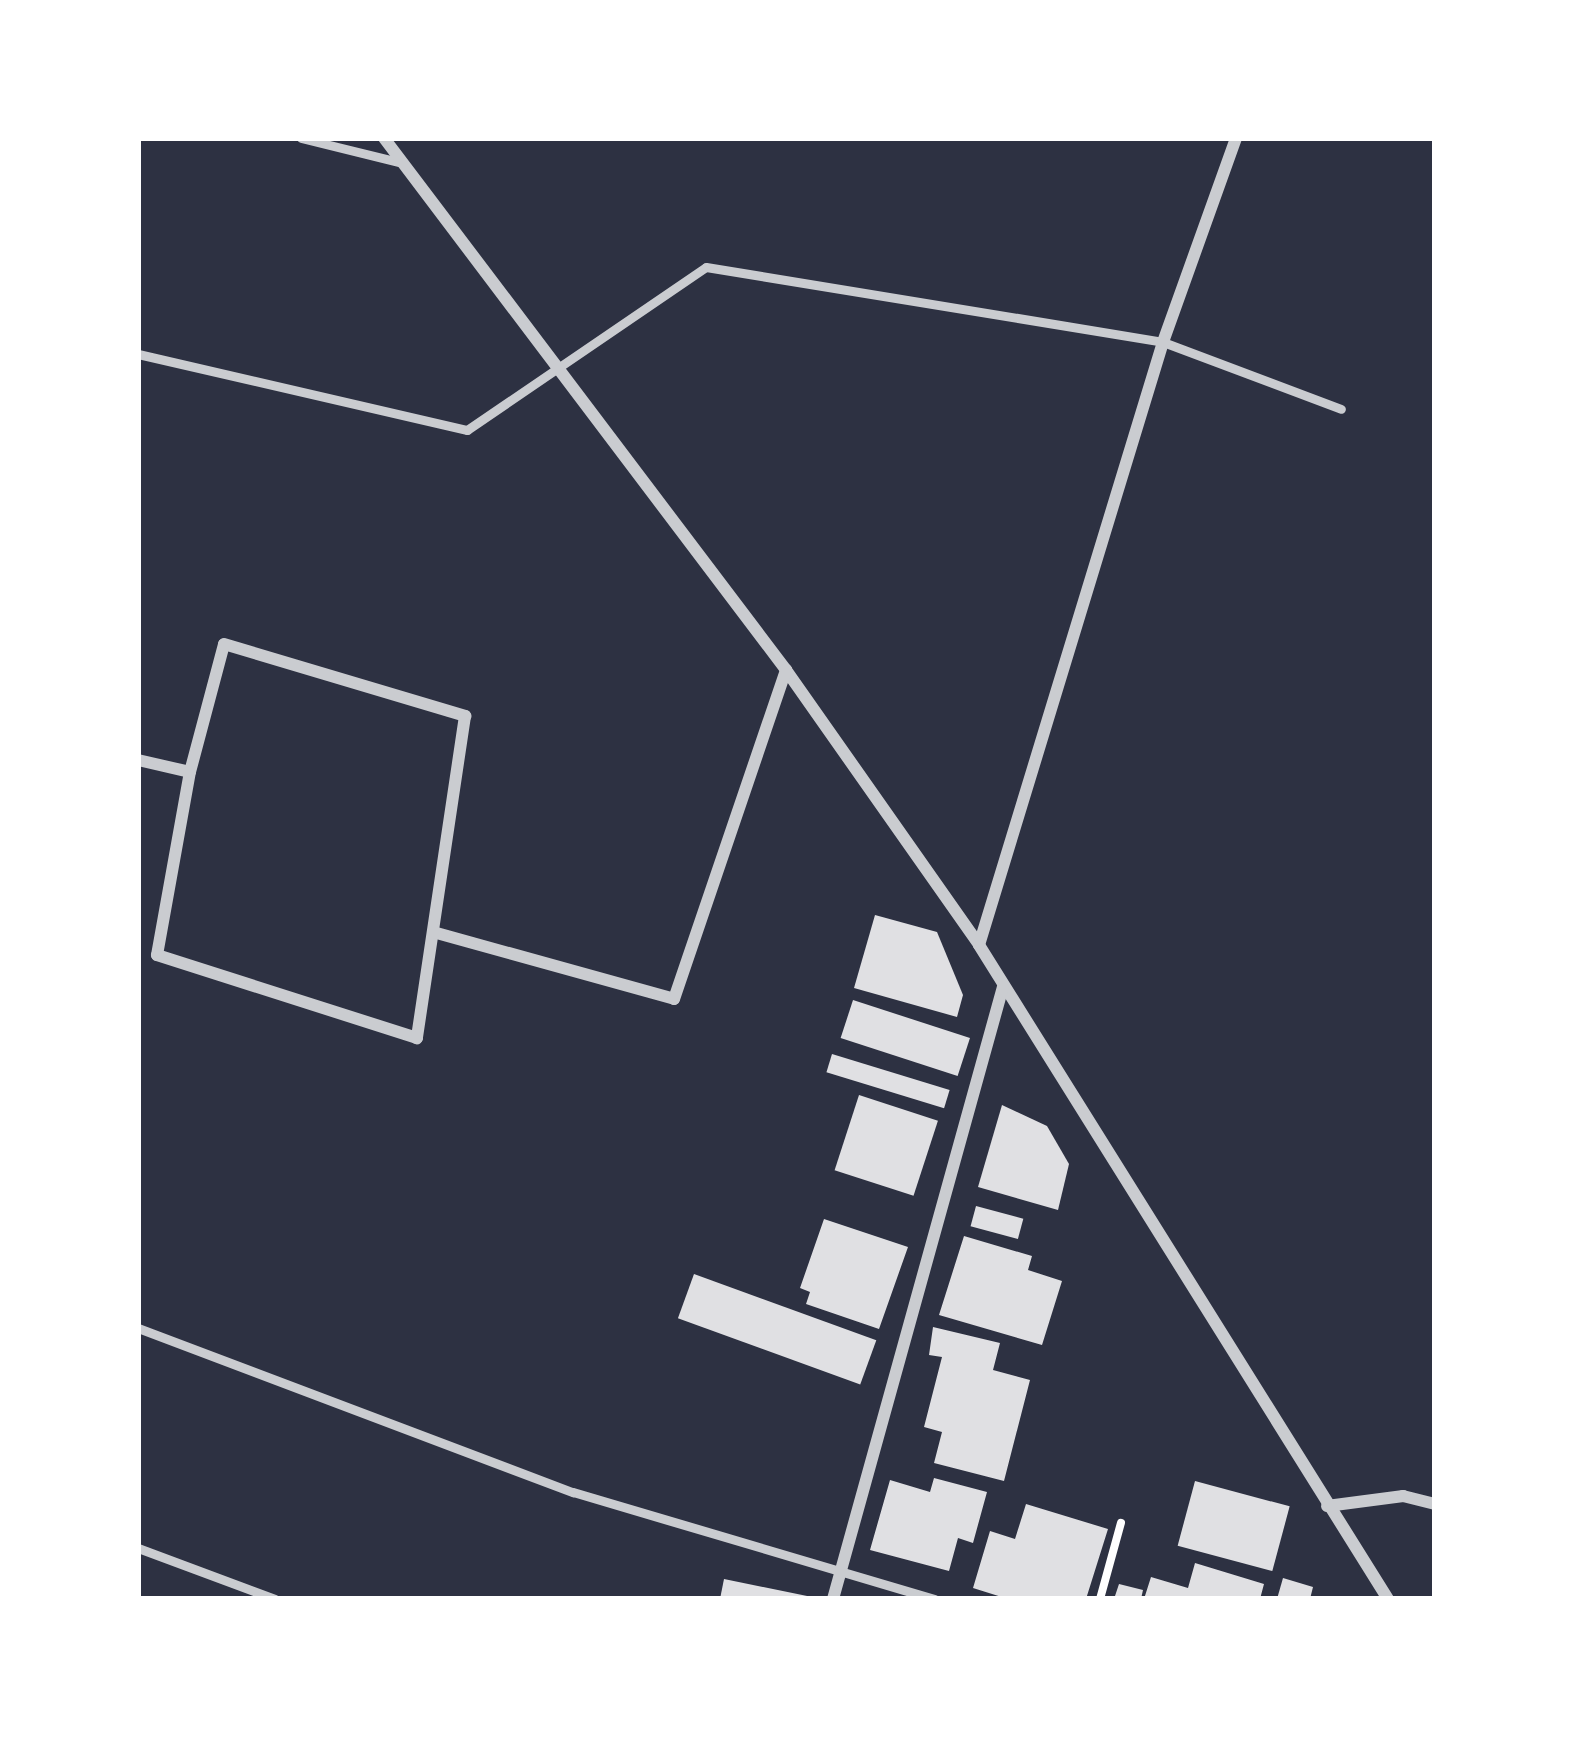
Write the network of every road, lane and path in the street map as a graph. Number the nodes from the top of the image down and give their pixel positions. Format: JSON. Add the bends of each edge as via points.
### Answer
{"nodes":[{"id":1,"x":301,"y":138,"type":"edge"},
{"id":2,"x":384,"y":138,"type":"edge"},
{"id":3,"x":1236,"y":138,"type":"edge"},
{"id":4,"x":399,"y":162,"type":"junction"},
{"id":5,"x":1163,"y":342,"type":"junction"},
{"id":6,"x":138,"y":354,"type":"edge"},
{"id":7,"x":557,"y":374,"type":"junction"},
{"id":8,"x":1341,"y":409,"type":"dead end"},
{"id":9,"x":786,"y":670,"type":"junction"},
{"id":10,"x":138,"y":760,"type":"edge"},
{"id":11,"x":190,"y":772,"type":"junction"},
{"id":12,"x":433,"y":932,"type":"junction"},
{"id":13,"x":979,"y":945,"type":"junction"},
{"id":14,"x":1003,"y":987,"type":"junction"},
{"id":15,"x":138,"y":1328,"type":"edge"},
{"id":16,"x":1435,"y":1504,"type":"edge"},
{"id":17,"x":1327,"y":1506,"type":"junction"},
{"id":18,"x":1121,"y":1523,"type":"dead end"},
{"id":19,"x":138,"y":1548,"type":"edge"},
{"id":20,"x":841,"y":1569,"type":"junction"},
{"id":21,"x":275,"y":1599,"type":"edge"},
{"id":22,"x":833,"y":1599,"type":"edge"},
{"id":23,"x":934,"y":1599,"type":"edge"},
{"id":24,"x":1100,"y":1599,"type":"edge"},
{"id":25,"x":1388,"y":1599,"type":"edge"}],
"edges":[{"from":1,"to":4,"type":"lane"},
{"from":2,"to":4,"type":"street"},
{"from":3,"to":5,"type":"street"},
{"from":4,"to":7,"type":"street"},
{"from":5,"to":7,"type":"lane","via":[[706,267]]},
{"from":5,"to":8,"type":"lane"},
{"from":5,"to":13,"type":"street"},
{"from":6,"to":7,"type":"lane","via":[[466,430]]},
{"from":7,"to":9,"type":"street"},
{"from":9,"to":12,"type":"street","via":[[674,999]]},
{"from":9,"to":13,"type":"street"},
{"from":10,"to":11,"type":"street"},
{"from":11,"to":12,"type":"street","via":[[158,956],[417,1038]]},
{"from":11,"to":12,"type":"street","via":[[224,644],[465,716]]},
{"from":13,"to":14,"type":"street"},
{"from":14,"to":17,"type":"street"},
{"from":14,"to":20,"type":"street"},
{"from":15,"to":20,"type":"lane","via":[[573,1492]]},
{"from":16,"to":17,"type":"street","via":[[1403,1496]]},
{"from":17,"to":25,"type":"street"},
{"from":18,"to":24,"type":"path"},
{"from":19,"to":21,"type":"lane"},
{"from":20,"to":22,"type":"street"},
{"from":20,"to":23,"type":"lane"}]}
